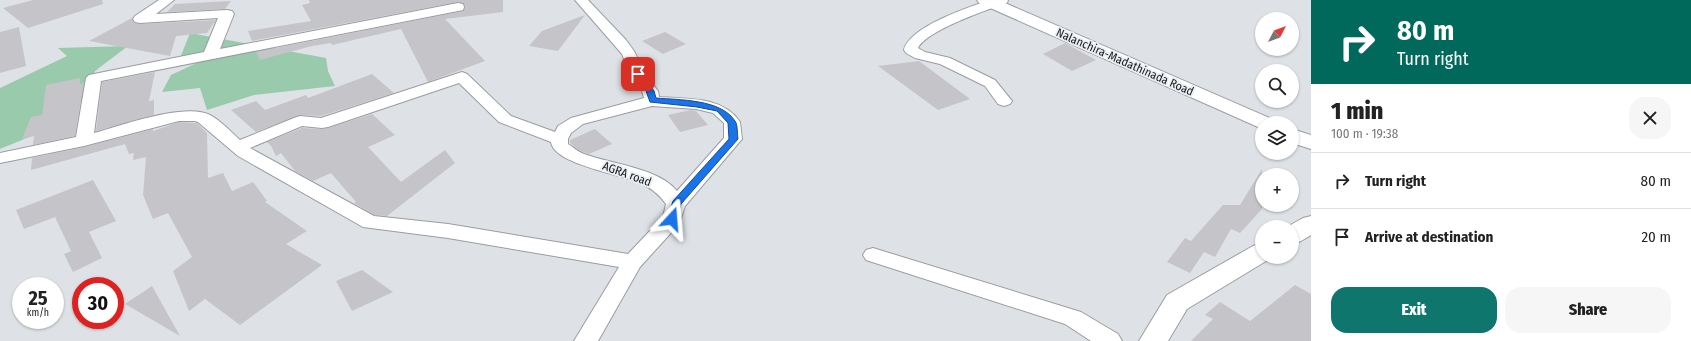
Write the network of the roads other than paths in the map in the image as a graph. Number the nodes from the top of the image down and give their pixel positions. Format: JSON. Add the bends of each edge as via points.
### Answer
{"nodes":[{"id":1,"x":168,"y":0,"type":"edge"},
{"id":2,"x":581,"y":0,"type":"edge"},
{"id":3,"x":993,"y":1,"type":"edge"},
{"id":4,"x":458,"y":7,"type":"dead end"},
{"id":5,"x":210,"y":55,"type":"junction"},
{"id":6,"x":652,"y":101,"type":"junction"},
{"id":7,"x":1004,"y":101,"type":"dead end"},
{"id":8,"x":1255,"y":119,"type":"edge"},
{"id":9,"x":1299,"y":138,"type":"edge"},
{"id":10,"x":559,"y":139,"type":"junction"},
{"id":11,"x":84,"y":141,"type":"junction"},
{"id":12,"x":1311,"y":143,"type":"edge"},
{"id":13,"x":239,"y":147,"type":"junction"},
{"id":14,"x":0,"y":158,"type":"edge"},
{"id":15,"x":676,"y":204,"type":"junction"},
{"id":16,"x":1311,"y":224,"type":"edge"},
{"id":17,"x":1299,"y":231,"type":"edge"},
{"id":18,"x":873,"y":255,"type":"dead end"},
{"id":19,"x":1255,"y":256,"type":"edge"},
{"id":20,"x":633,"y":262,"type":"junction"},
{"id":21,"x":586,"y":341,"type":"edge"},
{"id":22,"x":1110,"y":341,"type":"edge"},
{"id":23,"x":1153,"y":341,"type":"edge"}],
"edges":[{"from":1,"to":5,"type":"street","via":[[140,19],[227,14]]},
{"from":2,"to":6,"type":"street","via":[[629,54],[638,74],[650,91]]},
{"from":3,"to":7,"type":"street","via":[[915,40],[911,50],[945,61],[990,83]]},
{"from":3,"to":8,"type":"street","name":"Nalanchira-Madathinada Road"},
{"from":4,"to":5,"type":"street"},
{"from":5,"to":11,"type":"street","via":[[94,78]]},
{"from":6,"to":10,"type":"street","via":[[577,121],[564,130]]},
{"from":6,"to":15,"type":"street","via":[[697,104],[719,110],[732,122],[733,139]]},
{"from":9,"to":12,"type":"street"},
{"from":10,"to":13,"type":"street","via":[[505,120],[462,76],[322,123],[300,121]]},
{"from":10,"to":15,"type":"street","name":"AGRA road","via":[[560,146],[576,157],[645,178],[665,189]]},
{"from":11,"to":13,"type":"street","via":[[179,116],[196,116],[204,118]]},
{"from":11,"to":14,"type":"street"},
{"from":13,"to":20,"type":"street","via":[[370,222],[448,231]]},
{"from":15,"to":20,"type":"street","via":[[672,219]]},
{"from":16,"to":17,"type":"street"},
{"from":18,"to":22,"type":"street","via":[[1073,318]]},
{"from":19,"to":23,"type":"street","via":[[1176,302]]},
{"from":20,"to":21,"type":"street"}]}
